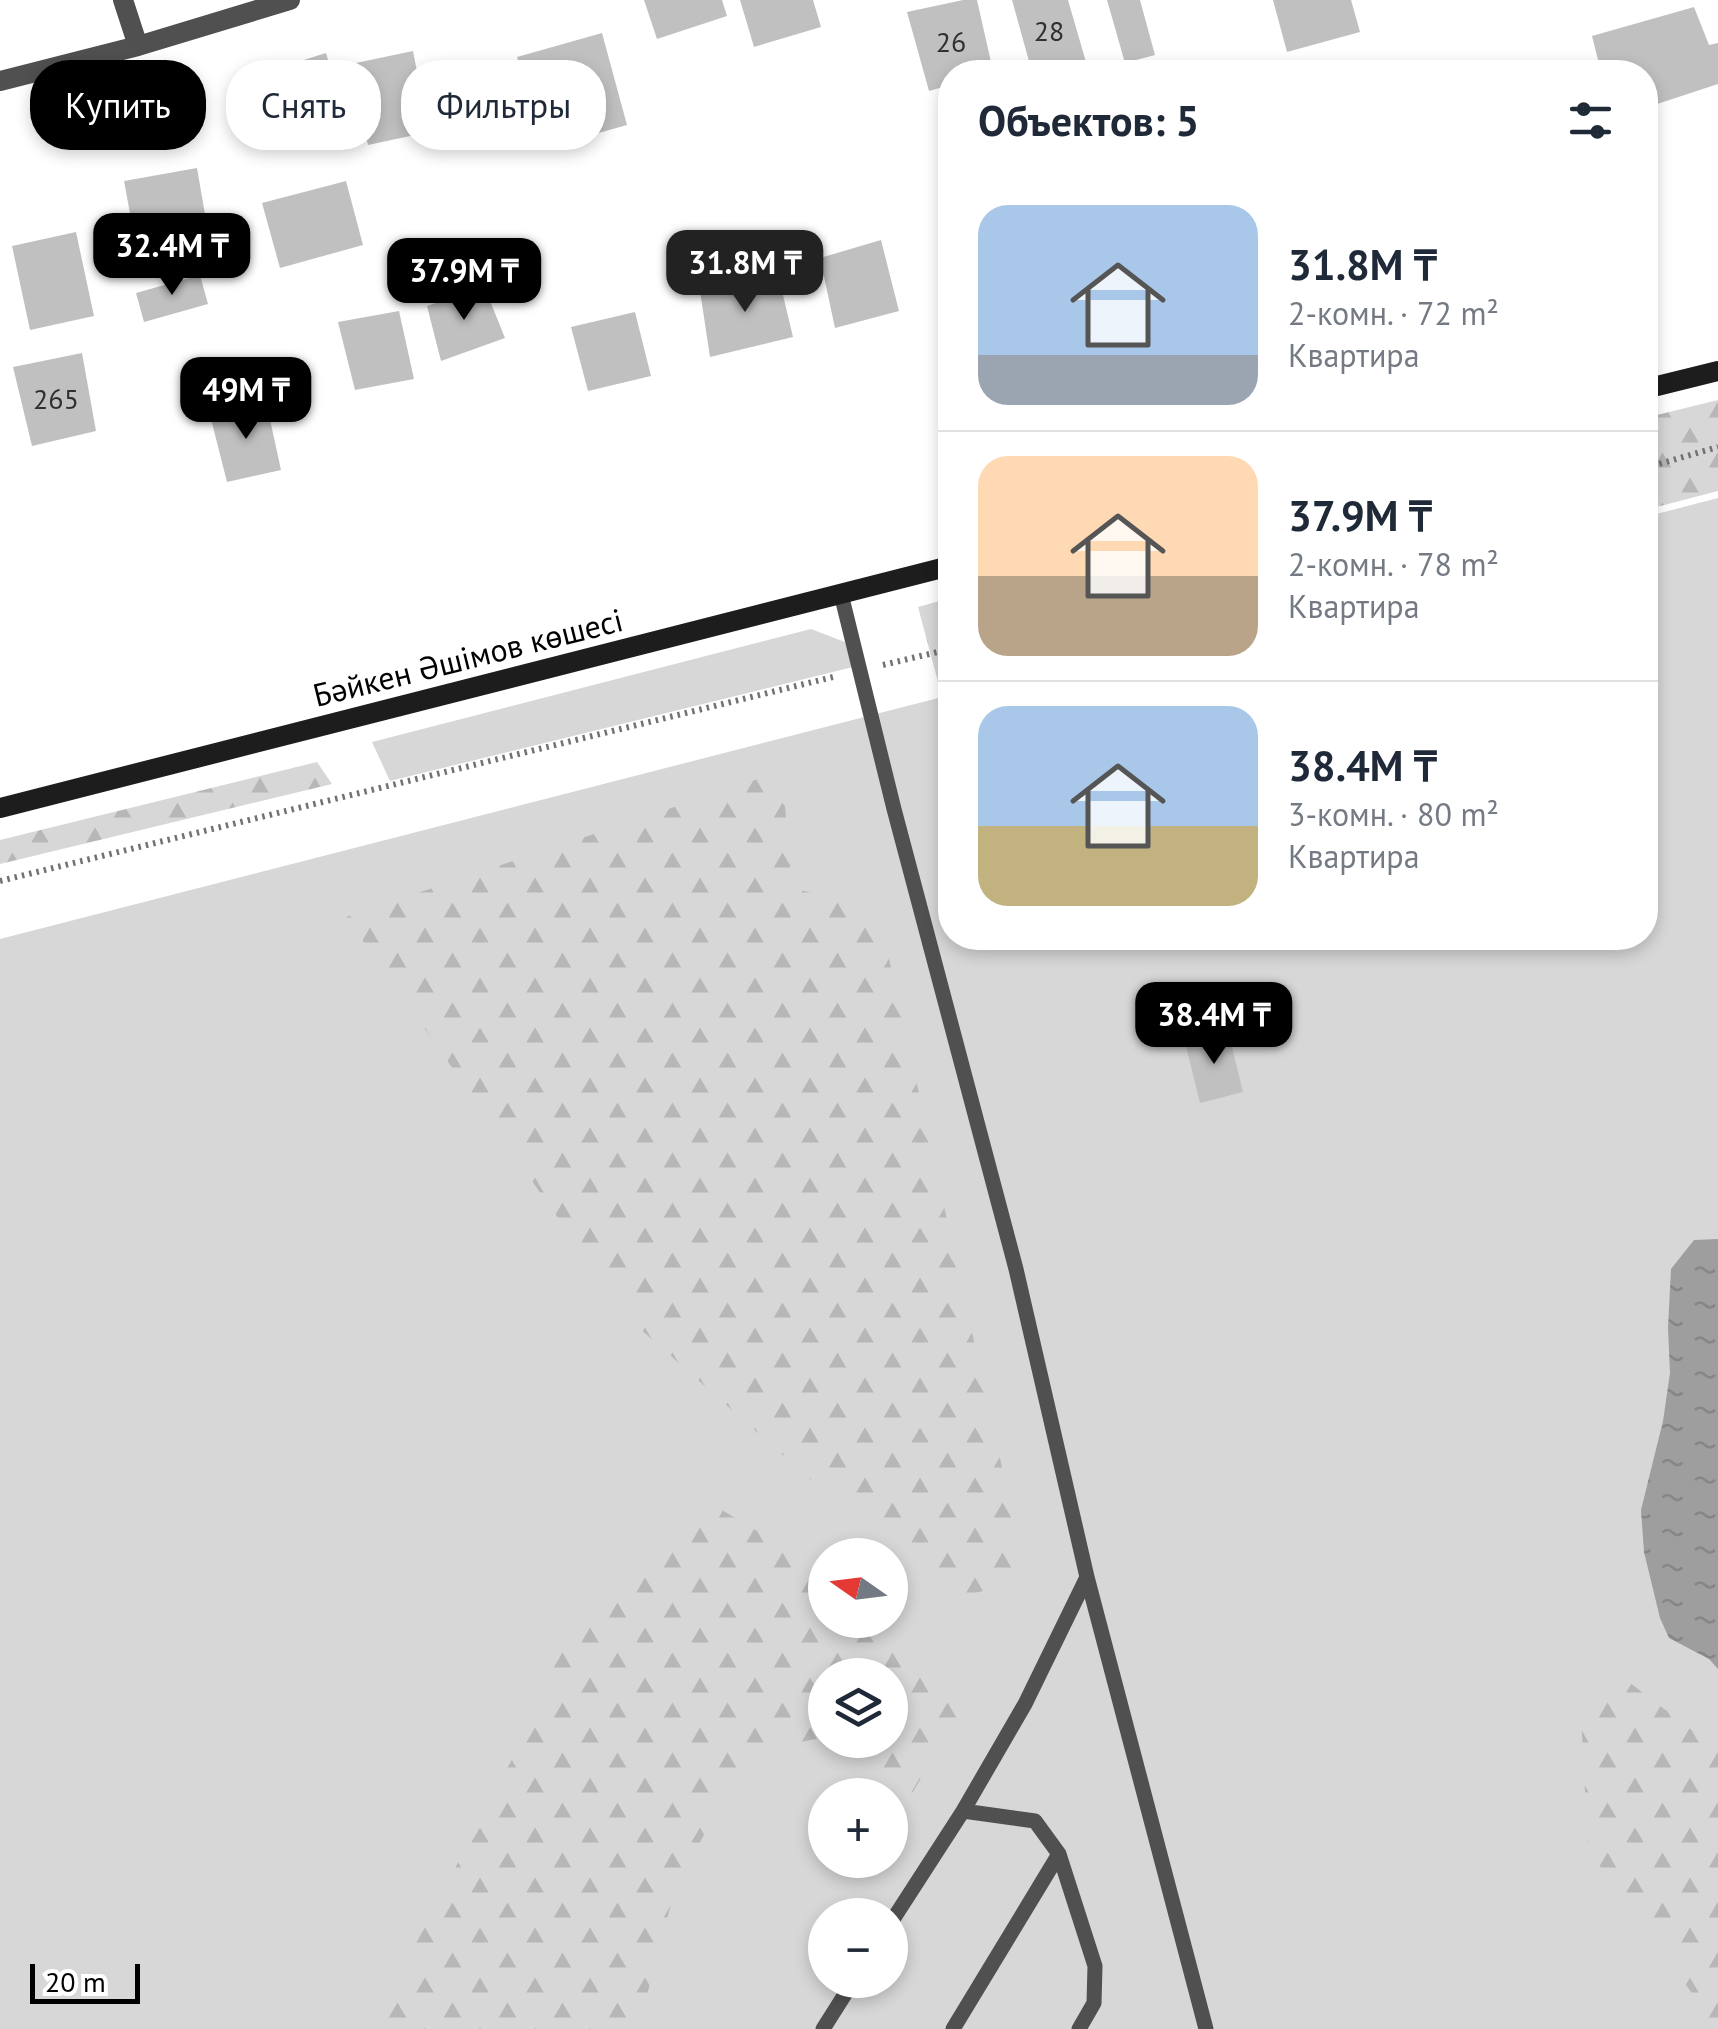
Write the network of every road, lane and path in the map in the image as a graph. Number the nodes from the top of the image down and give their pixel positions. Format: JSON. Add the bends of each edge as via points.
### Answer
{"nodes":[{"id":1,"x":123,"y":0,"type":"edge"},
{"id":2,"x":290,"y":0,"type":"edge"},
{"id":3,"x":138,"y":46,"type":"junction"},
{"id":4,"x":0,"y":81,"type":"edge"},
{"id":5,"x":1718,"y":371,"type":"edge"},
{"id":6,"x":1658,"y":386,"type":"edge"},
{"id":7,"x":1718,"y":448,"type":"edge"},
{"id":8,"x":1658,"y":464,"type":"edge"},
{"id":9,"x":938,"y":569,"type":"edge"},
{"id":10,"x":841,"y":594,"type":"junction"},
{"id":11,"x":938,"y":652,"type":"edge"},
{"id":12,"x":860,"y":670,"type":"junction"},
{"id":13,"x":0,"y":808,"type":"edge"},
{"id":14,"x":0,"y":881,"type":"edge"},
{"id":15,"x":1088,"y":1576,"type":"junction"},
{"id":16,"x":963,"y":1811,"type":"junction"},
{"id":17,"x":1058,"y":1854,"type":"junction"},
{"id":18,"x":907,"y":1898,"type":"edge"},
{"id":19,"x":842,"y":1998,"type":"edge"},
{"id":20,"x":822,"y":2029,"type":"edge"},
{"id":21,"x":953,"y":2029,"type":"edge"},
{"id":22,"x":1078,"y":2029,"type":"edge"},
{"id":23,"x":1206,"y":2029,"type":"edge"}],
"edges":[{"from":1,"to":3,"type":"street"},
{"from":2,"to":3,"type":"street"},
{"from":3,"to":4,"type":"street"},
{"from":5,"to":6,"type":"main road"},
{"from":7,"to":8,"type":"path"},
{"from":9,"to":10,"type":"main road","name":"Бәйкен Әшімов көшесі"},
{"from":10,"to":12,"type":"lane"},
{"from":10,"to":13,"type":"main road","name":"Бәйкен Әшімов көшесі"},
{"from":11,"to":12,"type":"path"},
{"from":12,"to":14,"type":"path"},
{"from":12,"to":15,"type":"lane","via":[[1016,1269]]},
{"from":15,"to":16,"type":"lane","via":[[1026,1704]]},
{"from":15,"to":23,"type":"lane"},
{"from":16,"to":17,"type":"lane","via":[[1035,1821]]},
{"from":16,"to":18,"type":"lane"},
{"from":17,"to":21,"type":"lane"},
{"from":17,"to":22,"type":"lane","via":[[1095,1966],[1094,2003]]},
{"from":19,"to":20,"type":"lane"}]}
